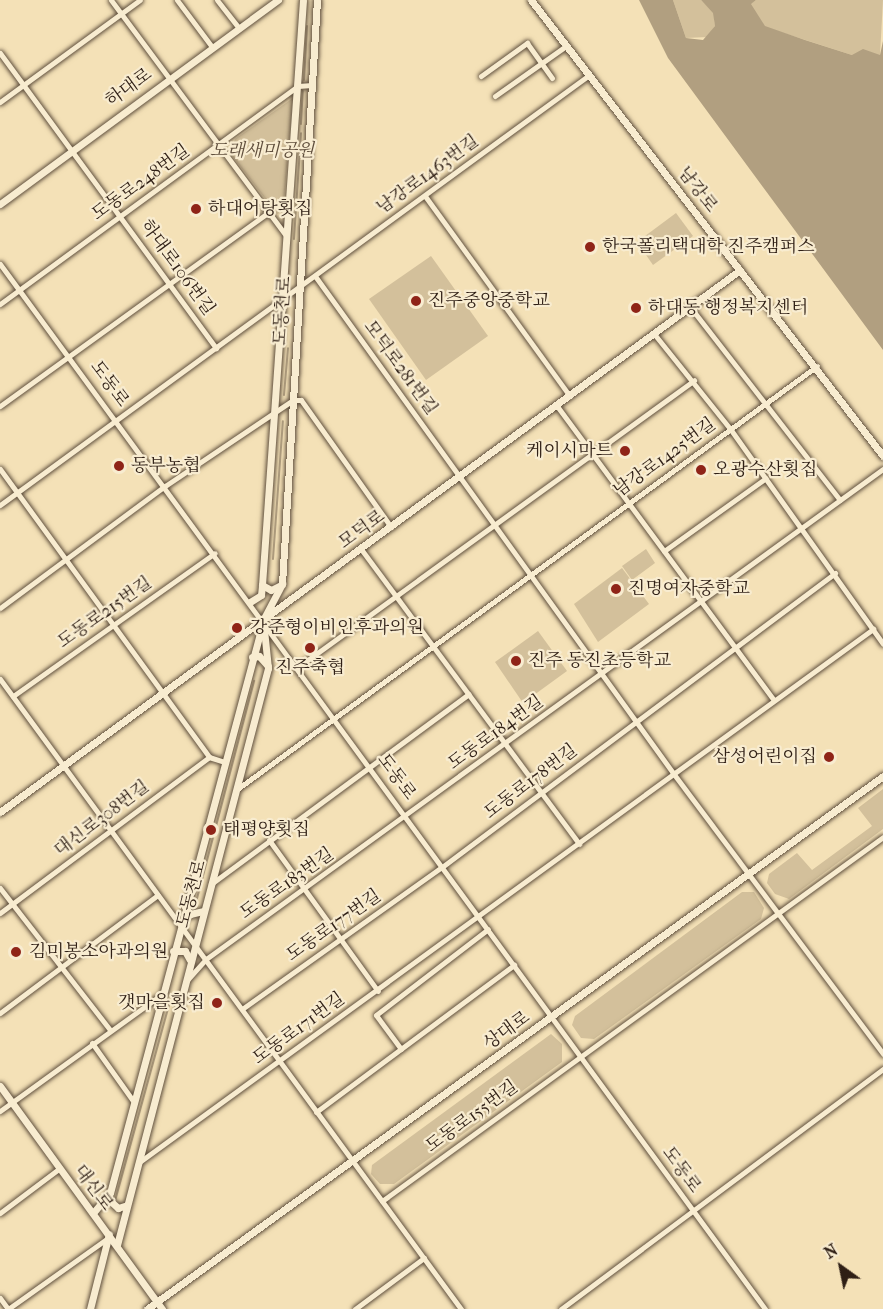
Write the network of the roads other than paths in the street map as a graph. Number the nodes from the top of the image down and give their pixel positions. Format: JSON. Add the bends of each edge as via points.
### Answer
{"nodes":[{"id":1,"x":111,"y":0,"type":"edge"},
{"id":2,"x":140,"y":0,"type":"edge"},
{"id":3,"x":177,"y":0,"type":"edge"},
{"id":4,"x":217,"y":0,"type":"edge"},
{"id":5,"x":278,"y":0,"type":"edge"},
{"id":6,"x":303,"y":0,"type":"edge"},
{"id":7,"x":317,"y":0,"type":"edge"},
{"id":8,"x":531,"y":0,"type":"edge"},
{"id":9,"x":267,"y":3,"type":"edge"},
{"id":10,"x":120,"y":14,"type":"junction"},
{"id":11,"x":238,"y":28,"type":"junction"},
{"id":12,"x":566,"y":46,"type":"junction"},
{"id":13,"x":212,"y":47,"type":"junction"},
{"id":14,"x":0,"y":53,"type":"edge"},
{"id":15,"x":542,"y":63,"type":"junction"},
{"id":16,"x":590,"y":75,"type":"junction"},
{"id":17,"x":481,"y":76,"type":"dead end"},
{"id":18,"x":169,"y":78,"type":"junction"},
{"id":19,"x":552,"y":78,"type":"dead end"},
{"id":20,"x":23,"y":85,"type":"junction"},
{"id":21,"x":312,"y":85,"type":"junction"},
{"id":22,"x":298,"y":86,"type":"junction"},
{"id":23,"x":495,"y":96,"type":"dead end"},
{"id":24,"x":0,"y":102,"type":"edge"},
{"id":25,"x":295,"y":135,"type":"junction"},
{"id":26,"x":309,"y":135,"type":"junction"},
{"id":27,"x":218,"y":145,"type":"junction"},
{"id":28,"x":71,"y":149,"type":"junction"},
{"id":29,"x":425,"y":196,"type":"junction"},
{"id":30,"x":0,"y":204,"type":"edge"},
{"id":31,"x":269,"y":212,"type":"junction"},
{"id":32,"x":120,"y":217,"type":"junction"},
{"id":33,"x":288,"y":238,"type":"junction"},
{"id":34,"x":0,"y":264,"type":"edge"},
{"id":35,"x":301,"y":264,"type":"junction"},
{"id":36,"x":286,"y":265,"type":"junction"},
{"id":37,"x":741,"y":270,"type":"junction"},
{"id":38,"x":315,"y":276,"type":"junction"},
{"id":39,"x":169,"y":282,"type":"junction"},
{"id":40,"x":300,"y":288,"type":"junction"},
{"id":41,"x":19,"y":290,"type":"junction"},
{"id":42,"x":284,"y":299,"type":"junction"},
{"id":43,"x":0,"y":304,"type":"edge"},
{"id":44,"x":691,"y":308,"type":"junction"},
{"id":45,"x":655,"y":335,"type":"junction"},
{"id":46,"x":216,"y":348,"type":"junction"},
{"id":47,"x":69,"y":354,"type":"junction"},
{"id":48,"x":817,"y":366,"type":"junction"},
{"id":49,"x":694,"y":380,"type":"junction"},
{"id":50,"x":570,"y":396,"type":"junction"},
{"id":51,"x":293,"y":400,"type":"junction"},
{"id":52,"x":765,"y":403,"type":"junction"},
{"id":53,"x":0,"y":406,"type":"edge"},
{"id":54,"x":557,"y":406,"type":"junction"},
{"id":55,"x":276,"y":409,"type":"junction"},
{"id":56,"x":116,"y":419,"type":"junction"},
{"id":57,"x":731,"y":430,"type":"junction"},
{"id":58,"x":594,"y":453,"type":"junction"},
{"id":59,"x":883,"y":456,"type":"edge"},
{"id":60,"x":0,"y":469,"type":"edge"},
{"id":61,"x":883,"y":469,"type":"edge"},
{"id":62,"x":461,"y":477,"type":"junction"},
{"id":63,"x":766,"y":478,"type":"junction"},
{"id":64,"x":165,"y":486,"type":"junction"},
{"id":65,"x":18,"y":492,"type":"junction"},
{"id":66,"x":840,"y":500,"type":"junction"},
{"id":67,"x":629,"y":502,"type":"junction"},
{"id":68,"x":0,"y":505,"type":"edge"},
{"id":69,"x":494,"y":524,"type":"junction"},
{"id":70,"x":392,"y":527,"type":"junction"},
{"id":71,"x":803,"y":528,"type":"junction"},
{"id":72,"x":361,"y":549,"type":"junction"},
{"id":73,"x":664,"y":552,"type":"junction"},
{"id":74,"x":214,"y":553,"type":"junction"},
{"id":75,"x":66,"y":560,"type":"junction"},
{"id":76,"x":835,"y":573,"type":"junction"},
{"id":77,"x":532,"y":575,"type":"junction"},
{"id":78,"x":282,"y":584,"type":"junction"},
{"id":79,"x":262,"y":585,"type":"junction"},
{"id":80,"x":396,"y":596,"type":"junction"},
{"id":81,"x":250,"y":602,"type":"junction"},
{"id":82,"x":700,"y":602,"type":"junction"},
{"id":83,"x":0,"y":608,"type":"edge"},
{"id":84,"x":263,"y":620,"type":"junction"},
{"id":85,"x":114,"y":625,"type":"junction"},
{"id":86,"x":873,"y":629,"type":"junction"},
{"id":87,"x":883,"y":644,"type":"edge"},
{"id":88,"x":432,"y":646,"type":"junction"},
{"id":89,"x":735,"y":647,"type":"junction"},
{"id":90,"x":252,"y":657,"type":"junction"},
{"id":91,"x":268,"y":666,"type":"junction"},
{"id":92,"x":298,"y":667,"type":"junction"},
{"id":93,"x":603,"y":674,"type":"junction"},
{"id":94,"x":0,"y":679,"type":"edge"},
{"id":95,"x":160,"y":692,"type":"junction"},
{"id":96,"x":468,"y":694,"type":"junction"},
{"id":97,"x":13,"y":696,"type":"junction"},
{"id":98,"x":774,"y":700,"type":"junction"},
{"id":99,"x":334,"y":718,"type":"junction"},
{"id":100,"x":638,"y":721,"type":"junction"},
{"id":101,"x":506,"y":745,"type":"junction"},
{"id":102,"x":209,"y":757,"type":"junction"},
{"id":103,"x":224,"y":762,"type":"junction"},
{"id":104,"x":61,"y":764,"type":"junction"},
{"id":105,"x":369,"y":765,"type":"junction"},
{"id":106,"x":673,"y":773,"type":"junction"},
{"id":107,"x":883,"y":776,"type":"edge"},
{"id":108,"x":235,"y":791,"type":"junction"},
{"id":109,"x":542,"y":792,"type":"junction"},
{"id":110,"x":0,"y":812,"type":"edge"},
{"id":111,"x":406,"y":817,"type":"junction"},
{"id":112,"x":111,"y":831,"type":"junction"},
{"id":113,"x":883,"y":837,"type":"edge"},
{"id":114,"x":269,"y":840,"type":"junction"},
{"id":115,"x":579,"y":844,"type":"junction"},
{"id":116,"x":442,"y":867,"type":"junction"},
{"id":117,"x":751,"y":875,"type":"junction"},
{"id":118,"x":210,"y":885,"type":"junction"},
{"id":119,"x":0,"y":888,"type":"edge"},
{"id":120,"x":305,"y":890,"type":"junction"},
{"id":121,"x":158,"y":895,"type":"junction"},
{"id":122,"x":13,"y":904,"type":"junction"},
{"id":123,"x":185,"y":907,"type":"junction"},
{"id":124,"x":202,"y":911,"type":"junction"},
{"id":125,"x":0,"y":913,"type":"edge"},
{"id":126,"x":777,"y":913,"type":"junction"},
{"id":127,"x":478,"y":917,"type":"junction"},
{"id":128,"x":180,"y":923,"type":"junction"},
{"id":129,"x":488,"y":929,"type":"junction"},
{"id":130,"x":342,"y":939,"type":"junction"},
{"id":131,"x":194,"y":942,"type":"junction"},
{"id":132,"x":173,"y":951,"type":"junction"},
{"id":133,"x":206,"y":959,"type":"junction"},
{"id":134,"x":190,"y":960,"type":"junction"},
{"id":135,"x":514,"y":965,"type":"junction"},
{"id":136,"x":62,"y":968,"type":"junction"},
{"id":137,"x":188,"y":978,"type":"dead end"},
{"id":138,"x":378,"y":991,"type":"junction"},
{"id":139,"x":162,"y":994,"type":"junction"},
{"id":140,"x":242,"y":1009,"type":"junction"},
{"id":141,"x":0,"y":1013,"type":"edge"},
{"id":142,"x":552,"y":1017,"type":"junction"},
{"id":143,"x":110,"y":1030,"type":"junction"},
{"id":144,"x":92,"y":1043,"type":"junction"},
{"id":145,"x":401,"y":1049,"type":"junction"},
{"id":146,"x":883,"y":1054,"type":"edge"},
{"id":147,"x":580,"y":1056,"type":"junction"},
{"id":148,"x":280,"y":1061,"type":"junction"},
{"id":149,"x":883,"y":1069,"type":"edge"},
{"id":150,"x":0,"y":1086,"type":"edge"},
{"id":151,"x":12,"y":1102,"type":"junction"},
{"id":152,"x":134,"y":1102,"type":"junction"},
{"id":153,"x":0,"y":1111,"type":"edge"},
{"id":154,"x":316,"y":1112,"type":"junction"},
{"id":155,"x":353,"y":1161,"type":"junction"},
{"id":156,"x":137,"y":1164,"type":"junction"},
{"id":157,"x":60,"y":1168,"type":"junction"},
{"id":158,"x":108,"y":1198,"type":"junction"},
{"id":159,"x":382,"y":1202,"type":"junction"},
{"id":160,"x":127,"y":1205,"type":"junction"},
{"id":161,"x":692,"y":1211,"type":"junction"},
{"id":162,"x":0,"y":1212,"type":"edge"},
{"id":163,"x":93,"y":1213,"type":"junction"},
{"id":164,"x":108,"y":1236,"type":"junction"},
{"id":165,"x":117,"y":1245,"type":"junction"},
{"id":166,"x":424,"y":1258,"type":"junction"},
{"id":167,"x":0,"y":1298,"type":"edge"},
{"id":168,"x":157,"y":1301,"type":"junction"},
{"id":169,"x":8,"y":1309,"type":"edge"},
{"id":170,"x":90,"y":1309,"type":"edge"},
{"id":171,"x":147,"y":1309,"type":"edge"},
{"id":172,"x":162,"y":1309,"type":"edge"},
{"id":173,"x":355,"y":1309,"type":"edge"},
{"id":174,"x":461,"y":1309,"type":"edge"},
{"id":175,"x":561,"y":1309,"type":"edge"},
{"id":176,"x":765,"y":1309,"type":"edge"}],
"edges":[{"from":1,"to":10,"type":"street"},
{"from":2,"to":10,"type":"street"},
{"from":3,"to":13,"type":"street"},
{"from":4,"to":11,"type":"street"},
{"from":5,"to":9,"type":"street","name":"하대로"},
{"from":6,"to":22,"type":"street","name":"도동천로"},
{"from":7,"to":21,"type":"street","name":"도동천로"},
{"from":8,"to":12,"type":"street","name":"남강로"},
{"from":9,"to":11,"type":"street","name":"하대로"},
{"from":10,"to":18,"type":"street"},
{"from":10,"to":20,"type":"street"},
{"from":11,"to":13,"type":"street","name":"하대로"},
{"from":12,"to":15,"type":"street"},
{"from":12,"to":16,"type":"street","name":"남강로"},
{"from":13,"to":18,"type":"street","name":"하대로"},
{"from":14,"to":20,"type":"street","name":"하대로106번길"},
{"from":15,"to":17,"type":"street","via":[[527,44]]},
{"from":15,"to":19,"type":"street"},
{"from":15,"to":23,"type":"street"},
{"from":16,"to":29,"type":"street","name":"남강로1463번길"},
{"from":16,"to":37,"type":"street","name":"남강로"},
{"from":18,"to":27,"type":"street"},
{"from":18,"to":28,"type":"street","name":"하대로"},
{"from":20,"to":24,"type":"street"},
{"from":20,"to":28,"type":"street","name":"하대로106번길"},
{"from":21,"to":22,"type":"street"},
{"from":21,"to":26,"type":"street","name":"도동천로"},
{"from":22,"to":25,"type":"street","name":"도동천로"},
{"from":22,"to":27,"type":"street","name":"도동로248번길"},
{"from":25,"to":26,"type":"street","via":[[302,128]]},
{"from":25,"to":33,"type":"street","name":"도동천로"},
{"from":26,"to":35,"type":"street","name":"도동천로"},
{"from":27,"to":31,"type":"street"},
{"from":27,"to":32,"type":"street","name":"도동로248번길"},
{"from":28,"to":30,"type":"street","name":"하대로"},
{"from":28,"to":32,"type":"street","name":"하대로106번길"},
{"from":29,"to":38,"type":"street","name":"남강로1463번길"},
{"from":29,"to":50,"type":"street"},
{"from":31,"to":33,"type":"street"},
{"from":31,"to":39,"type":"street"},
{"from":32,"to":39,"type":"street","name":"하대로106번길"},
{"from":32,"to":41,"type":"street","name":"도동로248번길"},
{"from":33,"to":36,"type":"street","name":"도동천로"},
{"from":34,"to":41,"type":"street","name":"도동로"},
{"from":35,"to":36,"type":"street","via":[[292,270]]},
{"from":35,"to":40,"type":"street","name":"도동천로"},
{"from":36,"to":42,"type":"street","name":"도동천로"},
{"from":37,"to":44,"type":"street","name":"모덕로"},
{"from":37,"to":48,"type":"street","name":"남강로"},
{"from":38,"to":40,"type":"street","name":"남강로1463번길"},
{"from":38,"to":62,"type":"street","name":"모덕로281번길"},
{"from":39,"to":46,"type":"street","name":"하대로106번길"},
{"from":39,"to":47,"type":"street"},
{"from":40,"to":42,"type":"street","name":"남강로1463번길"},
{"from":40,"to":51,"type":"street","name":"도동천로"},
{"from":41,"to":43,"type":"street","name":"도동로248번길"},
{"from":41,"to":47,"type":"street","name":"도동로"},
{"from":42,"to":46,"type":"street","name":"남강로1463번길"},
{"from":42,"to":55,"type":"street","name":"도동천로"},
{"from":44,"to":45,"type":"street","name":"모덕로"},
{"from":44,"to":52,"type":"street"},
{"from":45,"to":49,"type":"street"},
{"from":45,"to":50,"type":"street","name":"모덕로"},
{"from":46,"to":56,"type":"street","name":"남강로1463번길"},
{"from":47,"to":53,"type":"street"},
{"from":47,"to":56,"type":"street","name":"도동로"},
{"from":48,"to":52,"type":"street","name":"남강로1425번길"},
{"from":48,"to":59,"type":"street","name":"남강로"},
{"from":49,"to":57,"type":"street"},
{"from":49,"to":58,"type":"street"},
{"from":50,"to":54,"type":"street","name":"모덕로"},
{"from":51,"to":55,"type":"street"},
{"from":51,"to":70,"type":"street","via":[[301,400]]},
{"from":51,"to":78,"type":"street","name":"도동천로"},
{"from":52,"to":57,"type":"street","name":"남강로1425번길"},
{"from":52,"to":66,"type":"street"},
{"from":54,"to":58,"type":"street"},
{"from":54,"to":62,"type":"street","name":"모덕로"},
{"from":55,"to":64,"type":"street"},
{"from":55,"to":79,"type":"street","name":"도동천로"},
{"from":56,"to":64,"type":"street","name":"도동로"},
{"from":56,"to":65,"type":"street","name":"남강로1463번길"},
{"from":57,"to":63,"type":"street"},
{"from":57,"to":67,"type":"street","name":"남강로1425번길"},
{"from":58,"to":67,"type":"street"},
{"from":58,"to":69,"type":"street"},
{"from":60,"to":65,"type":"street"},
{"from":61,"to":66,"type":"street","name":"도동로184번길"},
{"from":62,"to":69,"type":"street","name":"모덕로281번길"},
{"from":62,"to":70,"type":"street","name":"모덕로"},
{"from":63,"to":71,"type":"street"},
{"from":63,"to":73,"type":"street"},
{"from":64,"to":74,"type":"street","name":"도동로"},
{"from":64,"to":75,"type":"street"},
{"from":65,"to":68,"type":"street","name":"남강로1463번길"},
{"from":65,"to":75,"type":"street"},
{"from":66,"to":71,"type":"street","name":"도동로184번길"},
{"from":67,"to":73,"type":"street"},
{"from":67,"to":77,"type":"street","name":"남강로1425번길"},
{"from":69,"to":77,"type":"street","name":"모덕로281번길"},
{"from":69,"to":80,"type":"street"},
{"from":70,"to":72,"type":"street","name":"모덕로"},
{"from":71,"to":76,"type":"street"},
{"from":71,"to":82,"type":"street","name":"도동로184번길"},
{"from":72,"to":80,"type":"street"},
{"from":72,"to":84,"type":"street","name":"모덕로"},
{"from":73,"to":82,"type":"street"},
{"from":74,"to":81,"type":"street","name":"도동로"},
{"from":74,"to":85,"type":"street","name":"도동로215번길"},
{"from":75,"to":83,"type":"street"},
{"from":75,"to":85,"type":"street"},
{"from":76,"to":86,"type":"street"},
{"from":76,"to":89,"type":"street","name":"도동로178번길"},
{"from":77,"to":88,"type":"street","name":"남강로1425번길"},
{"from":77,"to":93,"type":"street","name":"모덕로281번길"},
{"from":78,"to":79,"type":"street","via":[[271,590]]},
{"from":78,"to":84,"type":"street","name":"도동천로"},
{"from":79,"to":81,"type":"street","via":[[261,595]]},
{"from":80,"to":88,"type":"street"},
{"from":80,"to":92,"type":"street"},
{"from":81,"to":84,"type":"street","name":"도동로"},
{"from":82,"to":89,"type":"street"},
{"from":82,"to":93,"type":"street","name":"도동로184번길"},
{"from":84,"to":90,"type":"street","name":"도동천로"},
{"from":84,"to":91,"type":"street","name":"도동천로"},
{"from":84,"to":92,"type":"street","name":"도동로"},
{"from":84,"to":95,"type":"street","name":"모덕로"},
{"from":85,"to":95,"type":"street"},
{"from":85,"to":97,"type":"street","name":"도동로215번길"},
{"from":86,"to":87,"type":"street"},
{"from":86,"to":98,"type":"street","name":"도동로171번길"},
{"from":88,"to":96,"type":"street"},
{"from":88,"to":99,"type":"street","name":"남강로1425번길"},
{"from":89,"to":98,"type":"street"},
{"from":89,"to":100,"type":"street","name":"도동로178번길"},
{"from":90,"to":91,"type":"street","via":[[259,656]]},
{"from":90,"to":103,"type":"street","name":"도동천로"},
{"from":91,"to":108,"type":"street","name":"도동천로"},
{"from":92,"to":99,"type":"street","name":"도동로"},
{"from":93,"to":100,"type":"street","name":"모덕로281번길"},
{"from":93,"to":101,"type":"street","name":"도동로184번길"},
{"from":94,"to":97,"type":"street"},
{"from":95,"to":102,"type":"street"},
{"from":95,"to":104,"type":"street","name":"모덕로"},
{"from":96,"to":101,"type":"street"},
{"from":96,"to":105,"type":"street"},
{"from":97,"to":104,"type":"street"},
{"from":98,"to":106,"type":"street","name":"도동로171번길"},
{"from":99,"to":105,"type":"street","name":"도동로"},
{"from":99,"to":108,"type":"street","name":"남강로1425번길"},
{"from":100,"to":106,"type":"street","name":"모덕로281번길"},
{"from":100,"to":109,"type":"street","name":"도동로178번길"},
{"from":101,"to":109,"type":"street"},
{"from":101,"to":111,"type":"street","name":"도동로184번길"},
{"from":102,"to":103,"type":"street"},
{"from":102,"to":112,"type":"street","name":"대신로308번길"},
{"from":103,"to":123,"type":"street","name":"도동천로"},
{"from":104,"to":110,"type":"street","name":"모덕로"},
{"from":104,"to":112,"type":"street"},
{"from":105,"to":111,"type":"street","name":"도동로"},
{"from":105,"to":114,"type":"street"},
{"from":106,"to":115,"type":"street","name":"도동로171번길"},
{"from":106,"to":117,"type":"street","name":"모덕로281번길"},
{"from":107,"to":117,"type":"street","name":"상대로"},
{"from":108,"to":118,"type":"street","name":"도동천로"},
{"from":109,"to":115,"type":"street"},
{"from":109,"to":116,"type":"street","name":"도동로178번길"},
{"from":111,"to":116,"type":"street","name":"도동로"},
{"from":111,"to":120,"type":"street","name":"도동로183번길"},
{"from":112,"to":121,"type":"street"},
{"from":112,"to":122,"type":"street","name":"대신로308번길"},
{"from":113,"to":126,"type":"street","name":"도동로155번길"},
{"from":114,"to":118,"type":"street"},
{"from":114,"to":120,"type":"street"},
{"from":115,"to":127,"type":"street","name":"도동로171번길"},
{"from":116,"to":127,"type":"street","name":"도동로"},
{"from":116,"to":130,"type":"street","name":"도동로177번길"},
{"from":117,"to":126,"type":"street","name":"모덕로281번길"},
{"from":117,"to":142,"type":"street","name":"상대로"},
{"from":118,"to":124,"type":"street","name":"도동천로"},
{"from":119,"to":122,"type":"street"},
{"from":120,"to":130,"type":"street"},
{"from":120,"to":133,"type":"street","name":"도동로183번길"},
{"from":121,"to":128,"type":"street"},
{"from":121,"to":136,"type":"street"},
{"from":122,"to":125,"type":"street","name":"대신로308번길"},
{"from":122,"to":136,"type":"street"},
{"from":123,"to":124,"type":"street","via":[[190,914]]},
{"from":123,"to":128,"type":"street","name":"도동천로"},
{"from":124,"to":131,"type":"street","name":"도동천로"},
{"from":126,"to":146,"type":"street","name":"모덕로281번길"},
{"from":126,"to":147,"type":"street","name":"도동로155번길"},
{"from":127,"to":129,"type":"street","name":"도동로"},
{"from":127,"to":138,"type":"street","name":"도동로171번길"},
{"from":128,"to":131,"type":"street"},
{"from":128,"to":132,"type":"street","name":"도동천로"},
{"from":129,"to":135,"type":"street","name":"도동로"},
{"from":129,"to":145,"type":"street","via":[[376,1015]]},
{"from":130,"to":138,"type":"street"},
{"from":130,"to":140,"type":"street","name":"도동로177번길"},
{"from":131,"to":133,"type":"street"},
{"from":131,"to":134,"type":"street","name":"도동천로"},
{"from":132,"to":134,"type":"street","via":[[185,951]]},
{"from":132,"to":139,"type":"street","name":"도동천로"},
{"from":133,"to":137,"type":"street","name":"도동로183번길"},
{"from":133,"to":140,"type":"street"},
{"from":134,"to":156,"type":"street","name":"도동천로"},
{"from":135,"to":142,"type":"street","name":"도동로"},
{"from":135,"to":145,"type":"street"},
{"from":136,"to":141,"type":"street"},
{"from":136,"to":143,"type":"street"},
{"from":138,"to":148,"type":"street","name":"도동로171번길"},
{"from":139,"to":143,"type":"street"},
{"from":139,"to":152,"type":"street","name":"도동천로"},
{"from":140,"to":148,"type":"street"},
{"from":142,"to":147,"type":"street","name":"도동로"},
{"from":142,"to":155,"type":"street","name":"상대로"},
{"from":143,"to":144,"type":"street"},
{"from":144,"to":151,"type":"street"},
{"from":144,"to":152,"type":"street"},
{"from":145,"to":154,"type":"street"},
{"from":147,"to":159,"type":"street","name":"도동로155번길"},
{"from":147,"to":161,"type":"street","name":"도동로"},
{"from":148,"to":154,"type":"street"},
{"from":148,"to":156,"type":"street","name":"도동로171번길"},
{"from":149,"to":161,"type":"street"},
{"from":150,"to":151,"type":"street","name":"대신로"},
{"from":151,"to":153,"type":"street"},
{"from":151,"to":157,"type":"street","name":"대신로"},
{"from":152,"to":158,"type":"street","name":"도동천로"},
{"from":154,"to":155,"type":"street"},
{"from":155,"to":159,"type":"street"},
{"from":155,"to":168,"type":"street","name":"상대로"},
{"from":156,"to":160,"type":"street","name":"도동천로"},
{"from":157,"to":162,"type":"street"},
{"from":157,"to":163,"type":"street","name":"대신로"},
{"from":158,"to":160,"type":"street","via":[[118,1208]]},
{"from":158,"to":163,"type":"street","name":"도동천로"},
{"from":159,"to":166,"type":"street"},
{"from":160,"to":165,"type":"street","name":"도동천로"},
{"from":161,"to":175,"type":"street"},
{"from":161,"to":176,"type":"street","name":"도동로"},
{"from":163,"to":164,"type":"street","name":"대신로"},
{"from":164,"to":165,"type":"street","name":"대신로"},
{"from":164,"to":169,"type":"street"},
{"from":164,"to":170,"type":"street"},
{"from":165,"to":168,"type":"street","name":"대신로"},
{"from":166,"to":173,"type":"street"},
{"from":166,"to":174,"type":"street"},
{"from":167,"to":169,"type":"street"},
{"from":168,"to":171,"type":"street","name":"상대로"},
{"from":168,"to":172,"type":"street","name":"대신로"}]}
